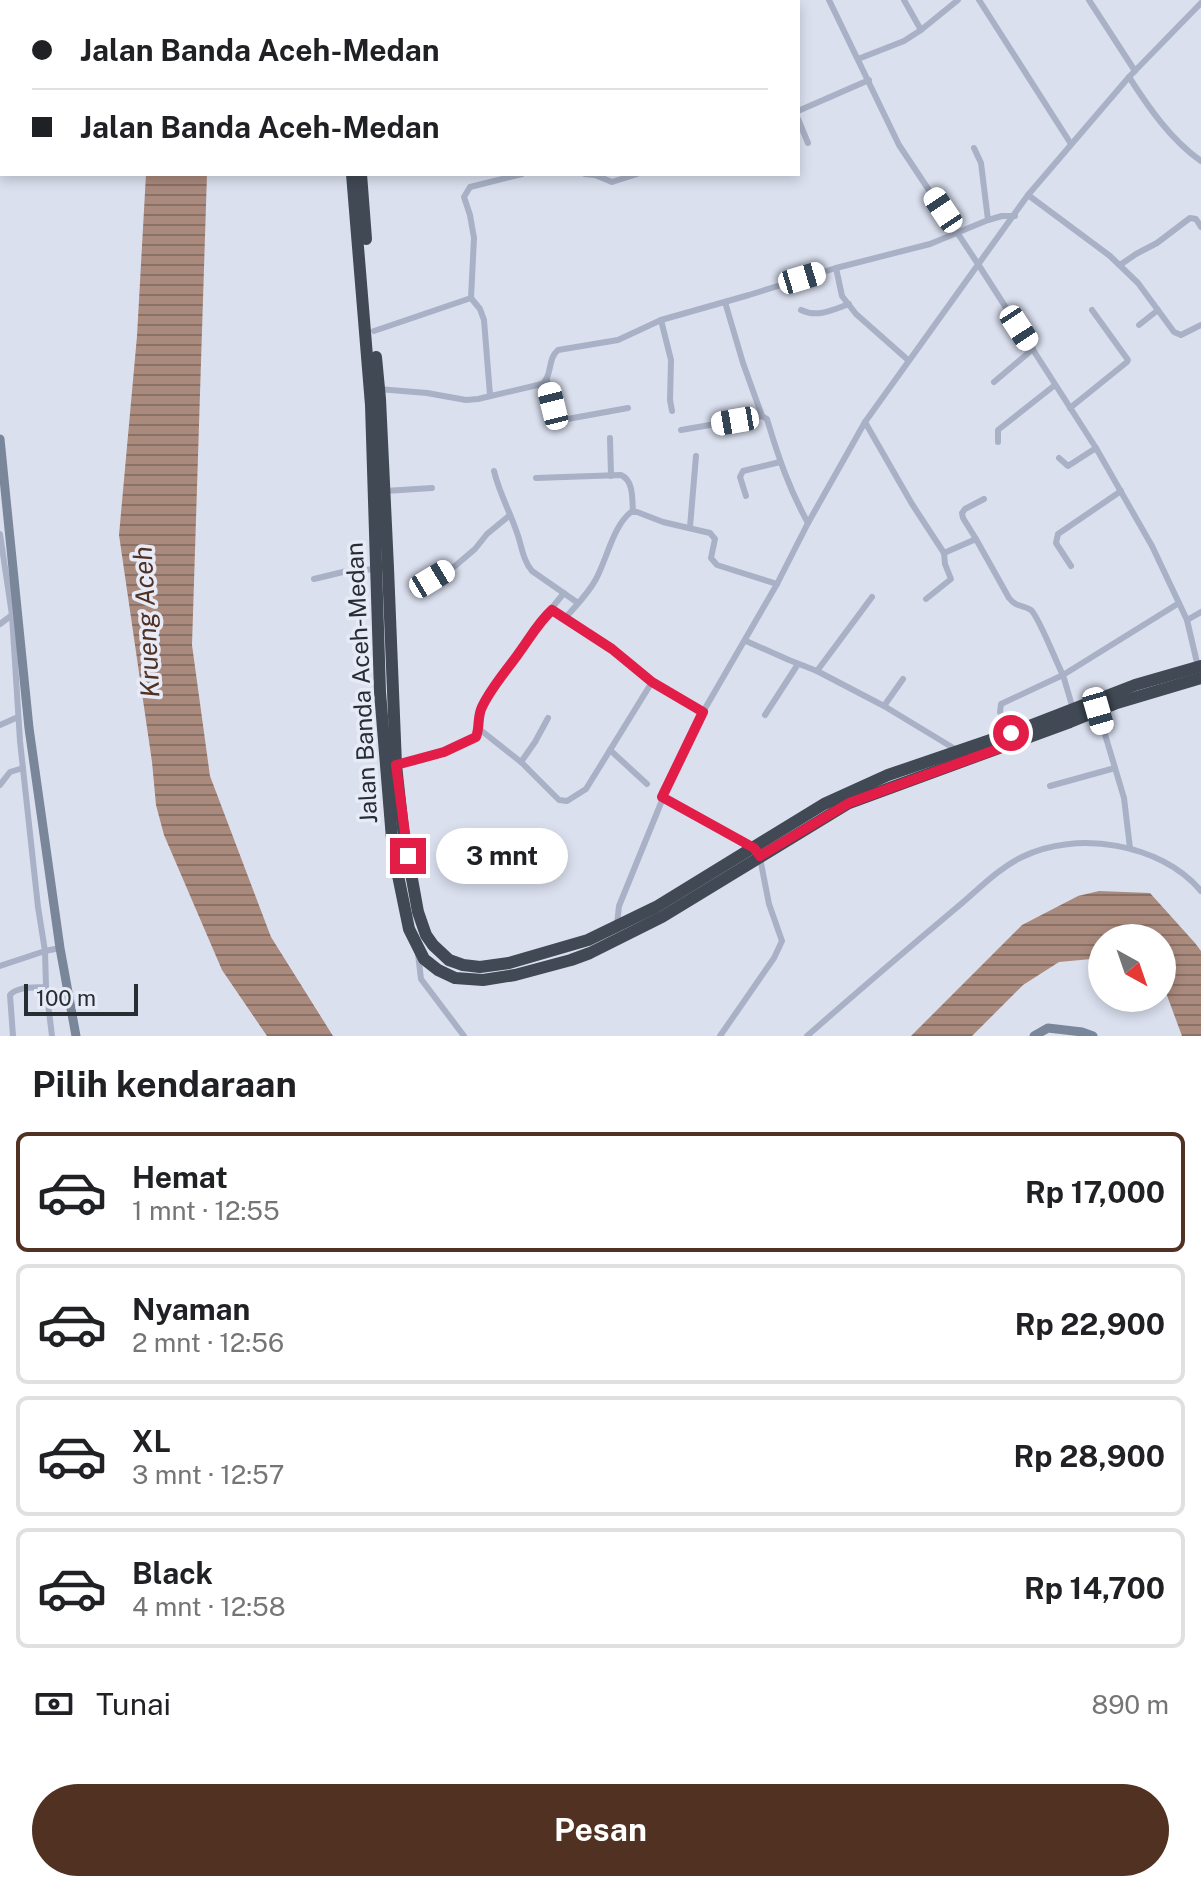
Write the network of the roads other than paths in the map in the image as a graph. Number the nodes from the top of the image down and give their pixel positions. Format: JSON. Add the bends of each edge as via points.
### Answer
{"nodes":[{"id":1,"x":829,"y":0,"type":"edge"},
{"id":2,"x":904,"y":0,"type":"edge"},
{"id":3,"x":958,"y":0,"type":"edge"},
{"id":4,"x":979,"y":0,"type":"edge"},
{"id":5,"x":1089,"y":0,"type":"edge"},
{"id":6,"x":1201,"y":3,"type":"edge"},
{"id":7,"x":921,"y":30,"type":"junction"},
{"id":8,"x":858,"y":59,"type":"junction"},
{"id":9,"x":1135,"y":71,"type":"junction"},
{"id":10,"x":1129,"y":77,"type":"junction"},
{"id":11,"x":869,"y":80,"type":"junction"},
{"id":12,"x":800,"y":110,"type":"edge"},
{"id":13,"x":800,"y":124,"type":"edge"},
{"id":14,"x":808,"y":143,"type":"dead end"},
{"id":15,"x":1071,"y":144,"type":"junction"},
{"id":16,"x":974,"y":148,"type":"dead end"},
{"id":17,"x":1201,"y":161,"type":"edge"},
{"id":18,"x":352,"y":176,"type":"edge"},
{"id":19,"x":361,"y":176,"type":"edge"},
{"id":20,"x":514,"y":176,"type":"edge"},
{"id":21,"x":597,"y":176,"type":"edge"},
{"id":22,"x":631,"y":176,"type":"edge"},
{"id":23,"x":1028,"y":195,"type":"junction"},
{"id":24,"x":1015,"y":216,"type":"junction"},
{"id":25,"x":988,"y":220,"type":"junction"},
{"id":26,"x":1201,"y":227,"type":"edge"},
{"id":27,"x":957,"y":232,"type":"junction"},
{"id":28,"x":978,"y":264,"type":"junction"},
{"id":29,"x":1120,"y":265,"type":"junction"},
{"id":30,"x":836,"y":268,"type":"junction"},
{"id":31,"x":471,"y":298,"type":"junction"},
{"id":32,"x":725,"y":302,"type":"junction"},
{"id":33,"x":849,"y":304,"type":"junction"},
{"id":34,"x":801,"y":310,"type":"dead end"},
{"id":35,"x":1092,"y":310,"type":"dead end"},
{"id":36,"x":1158,"y":310,"type":"junction"},
{"id":37,"x":661,"y":320,"type":"junction"},
{"id":38,"x":1139,"y":325,"type":"dead end"},
{"id":39,"x":1201,"y":325,"type":"edge"},
{"id":40,"x":374,"y":331,"type":"junction"},
{"id":41,"x":1033,"y":349,"type":"junction"},
{"id":42,"x":908,"y":360,"type":"junction"},
{"id":43,"x":547,"y":380,"type":"junction"},
{"id":44,"x":994,"y":382,"type":"dead end"},
{"id":45,"x":1055,"y":385,"type":"junction"},
{"id":46,"x":378,"y":389,"type":"junction"},
{"id":47,"x":490,"y":395,"type":"junction"},
{"id":48,"x":628,"y":408,"type":"dead end"},
{"id":49,"x":1070,"y":408,"type":"junction"},
{"id":50,"x":672,"y":411,"type":"dead end"},
{"id":51,"x":762,"y":416,"type":"junction"},
{"id":52,"x":865,"y":422,"type":"junction"},
{"id":53,"x":681,"y":430,"type":"dead end"},
{"id":54,"x":610,"y":438,"type":"dead end"},
{"id":55,"x":0,"y":439,"type":"edge"},
{"id":56,"x":998,"y":442,"type":"dead end"},
{"id":57,"x":1096,"y":448,"type":"junction"},
{"id":58,"x":696,"y":456,"type":"dead end"},
{"id":59,"x":1059,"y":458,"type":"dead end"},
{"id":60,"x":780,"y":462,"type":"junction"},
{"id":61,"x":494,"y":471,"type":"dead end"},
{"id":62,"x":611,"y":476,"type":"junction"},
{"id":63,"x":536,"y":478,"type":"dead end"},
{"id":64,"x":432,"y":488,"type":"dead end"},
{"id":65,"x":385,"y":491,"type":"junction"},
{"id":66,"x":1121,"y":491,"type":"junction"},
{"id":67,"x":746,"y":496,"type":"dead end"},
{"id":68,"x":984,"y":499,"type":"dead end"},
{"id":69,"x":633,"y":512,"type":"junction"},
{"id":70,"x":510,"y":515,"type":"junction"},
{"id":71,"x":808,"y":523,"type":"junction"},
{"id":72,"x":690,"y":527,"type":"junction"},
{"id":73,"x":0,"y":534,"type":"edge"},
{"id":74,"x":976,"y":539,"type":"junction"},
{"id":75,"x":944,"y":553,"type":"junction"},
{"id":76,"x":1071,"y":566,"type":"dead end"},
{"id":77,"x":382,"y":569,"type":"junction"},
{"id":78,"x":314,"y":579,"type":"dead end"},
{"id":79,"x":777,"y":584,"type":"junction"},
{"id":80,"x":413,"y":590,"type":"dead end"},
{"id":81,"x":564,"y":593,"type":"junction"},
{"id":82,"x":872,"y":597,"type":"dead end"},
{"id":83,"x":926,"y":599,"type":"dead end"},
{"id":84,"x":578,"y":603,"type":"junction"},
{"id":85,"x":1179,"y":603,"type":"junction"},
{"id":86,"x":552,"y":610,"type":"junction"},
{"id":87,"x":1201,"y":612,"type":"edge"},
{"id":88,"x":12,"y":615,"type":"junction"},
{"id":89,"x":564,"y":619,"type":"junction"},
{"id":90,"x":1187,"y":620,"type":"junction"},
{"id":91,"x":0,"y":624,"type":"edge"},
{"id":92,"x":746,"y":641,"type":"junction"},
{"id":93,"x":798,"y":664,"type":"junction"},
{"id":94,"x":1200,"y":670,"type":"edge"},
{"id":95,"x":817,"y":671,"type":"junction"},
{"id":96,"x":1063,"y":675,"type":"junction"},
{"id":97,"x":903,"y":679,"type":"dead end"},
{"id":98,"x":652,"y":682,"type":"junction"},
{"id":99,"x":884,"y":706,"type":"junction"},
{"id":100,"x":1073,"y":709,"type":"junction"},
{"id":101,"x":1098,"y":711,"type":"junction"},
{"id":102,"x":703,"y":712,"type":"junction"},
{"id":103,"x":765,"y":715,"type":"dead end"},
{"id":104,"x":18,"y":717,"type":"junction"},
{"id":105,"x":548,"y":718,"type":"dead end"},
{"id":106,"x":0,"y":725,"type":"edge"},
{"id":107,"x":478,"y":728,"type":"junction"},
{"id":108,"x":1012,"y":738,"type":"junction"},
{"id":109,"x":610,"y":750,"type":"junction"},
{"id":110,"x":957,"y":751,"type":"junction"},
{"id":111,"x":521,"y":762,"type":"junction"},
{"id":112,"x":396,"y":765,"type":"junction"},
{"id":113,"x":23,"y":768,"type":"junction"},
{"id":114,"x":1115,"y":768,"type":"junction"},
{"id":115,"x":647,"y":784,"type":"dead end"},
{"id":116,"x":0,"y":785,"type":"edge"},
{"id":117,"x":1050,"y":786,"type":"dead end"},
{"id":118,"x":662,"y":797,"type":"junction"},
{"id":119,"x":1130,"y":848,"type":"junction"},
{"id":120,"x":757,"y":852,"type":"junction"},
{"id":121,"x":1201,"y":891,"type":"edge"},
{"id":122,"x":617,"y":926,"type":"junction"},
{"id":123,"x":60,"y":948,"type":"junction"},
{"id":124,"x":418,"y":949,"type":"junction"},
{"id":125,"x":45,"y":951,"type":"junction"},
{"id":126,"x":0,"y":966,"type":"edge"},
{"id":127,"x":46,"y":987,"type":"junction"},
{"id":128,"x":13,"y":1036,"type":"edge"},
{"id":129,"x":52,"y":1036,"type":"edge"},
{"id":130,"x":76,"y":1036,"type":"edge"},
{"id":131,"x":464,"y":1036,"type":"edge"},
{"id":132,"x":720,"y":1036,"type":"edge"},
{"id":133,"x":807,"y":1036,"type":"edge"},
{"id":134,"x":1034,"y":1036,"type":"edge"},
{"id":135,"x":1093,"y":1036,"type":"edge"}],
"edges":[{"from":1,"to":8,"type":"street"},
{"from":2,"to":7,"type":"street"},
{"from":3,"to":7,"type":"street"},
{"from":4,"to":15,"type":"street"},
{"from":5,"to":9,"type":"street"},
{"from":6,"to":9,"type":"street"},
{"from":7,"to":8,"type":"street"},
{"from":8,"to":11,"type":"street"},
{"from":9,"to":10,"type":"street"},
{"from":10,"to":15,"type":"street"},
{"from":10,"to":17,"type":"street","via":[[1172,135]]},
{"from":11,"to":12,"type":"street"},
{"from":11,"to":27,"type":"street","via":[[899,145]]},
{"from":13,"to":14,"type":"street"},
{"from":15,"to":23,"type":"street"},
{"from":16,"to":25,"type":"street","via":[[981,163]]},
{"from":18,"to":77,"type":"highway","name":"Jalan Banda Aceh-Medan"},
{"from":19,"to":40,"type":"highway","name":"Jalan Banda Aceh-Medan"},
{"from":20,"to":31,"type":"street","via":[[470,187],[464,195],[474,238]]},
{"from":21,"to":22,"type":"street","via":[[612,182]]},
{"from":23,"to":24,"type":"street"},
{"from":23,"to":29,"type":"street"},
{"from":24,"to":25,"type":"street"},
{"from":24,"to":28,"type":"street"},
{"from":25,"to":27,"type":"street"},
{"from":26,"to":29,"type":"street","via":[[1190,218]]},
{"from":27,"to":28,"type":"street"},
{"from":27,"to":30,"type":"street"},
{"from":28,"to":41,"type":"street"},
{"from":28,"to":42,"type":"street"},
{"from":29,"to":36,"type":"street"},
{"from":30,"to":32,"type":"street"},
{"from":30,"to":33,"type":"street"},
{"from":31,"to":40,"type":"street"},
{"from":31,"to":47,"type":"street","via":[[484,320]]},
{"from":32,"to":37,"type":"street"},
{"from":32,"to":51,"type":"street"},
{"from":33,"to":34,"type":"street","via":[[814,313]]},
{"from":33,"to":42,"type":"street"},
{"from":35,"to":49,"type":"street","via":[[1128,360]]},
{"from":36,"to":38,"type":"street"},
{"from":36,"to":39,"type":"street","via":[[1181,335]]},
{"from":37,"to":43,"type":"street","via":[[618,340],[558,350]]},
{"from":37,"to":50,"type":"street","via":[[671,360]]},
{"from":40,"to":46,"type":"highway","name":"Jalan Banda Aceh-Medan"},
{"from":41,"to":44,"type":"street"},
{"from":41,"to":45,"type":"street"},
{"from":42,"to":52,"type":"street"},
{"from":43,"to":47,"type":"street"},
{"from":43,"to":48,"type":"street","via":[[555,417],[562,420]]},
{"from":45,"to":49,"type":"street"},
{"from":45,"to":56,"type":"street","via":[[998,430]]},
{"from":46,"to":47,"type":"street","via":[[466,400]]},
{"from":46,"to":65,"type":"highway","name":"Jalan Banda Aceh-Medan"},
{"from":49,"to":57,"type":"street"},
{"from":51,"to":53,"type":"street"},
{"from":51,"to":60,"type":"street"},
{"from":52,"to":71,"type":"street"},
{"from":52,"to":75,"type":"street"},
{"from":54,"to":62,"type":"street"},
{"from":55,"to":123,"type":"street","via":[[29,728]]},
{"from":57,"to":59,"type":"street","via":[[1068,466]]},
{"from":57,"to":66,"type":"street"},
{"from":58,"to":72,"type":"street"},
{"from":60,"to":67,"type":"street","via":[[743,471]]},
{"from":60,"to":71,"type":"street"},
{"from":61,"to":70,"type":"street"},
{"from":62,"to":63,"type":"street"},
{"from":62,"to":69,"type":"street","via":[[626,478]]},
{"from":64,"to":65,"type":"street"},
{"from":65,"to":77,"type":"highway","name":"Jalan Banda Aceh-Medan"},
{"from":66,"to":76,"type":"street","via":[[1058,534],[1056,543]]},
{"from":66,"to":85,"type":"street"},
{"from":68,"to":74,"type":"street","via":[[962,513]]},
{"from":69,"to":72,"type":"street"},
{"from":69,"to":84,"type":"street","via":[[621,523]]},
{"from":70,"to":80,"type":"street","via":[[455,566]]},
{"from":70,"to":81,"type":"street","via":[[527,565]]},
{"from":71,"to":79,"type":"street"},
{"from":72,"to":79,"type":"street","via":[[713,535],[711,558],[717,565]]},
{"from":73,"to":88,"type":"street"},
{"from":74,"to":75,"type":"street"},
{"from":74,"to":96,"type":"street","via":[[1009,598],[1034,613]]},
{"from":75,"to":83,"type":"street","via":[[951,579]]},
{"from":77,"to":78,"type":"street"},
{"from":77,"to":112,"type":"highway","name":"Jalan Banda Aceh-Medan"},
{"from":77,"to":124,"type":"highway","name":"Jalan Banda Aceh-Medan","via":[[380,692],[393,851]]},
{"from":79,"to":92,"type":"street"},
{"from":81,"to":84,"type":"street"},
{"from":81,"to":86,"type":"street"},
{"from":82,"to":95,"type":"street"},
{"from":84,"to":89,"type":"street"},
{"from":85,"to":90,"type":"street"},
{"from":85,"to":96,"type":"street"},
{"from":86,"to":89,"type":"street"},
{"from":86,"to":107,"type":"street","via":[[487,697]]},
{"from":87,"to":90,"type":"street"},
{"from":88,"to":91,"type":"street"},
{"from":88,"to":104,"type":"street"},
{"from":89,"to":98,"type":"street"},
{"from":90,"to":94,"type":"street"},
{"from":92,"to":93,"type":"street"},
{"from":92,"to":102,"type":"street"},
{"from":93,"to":95,"type":"street"},
{"from":93,"to":103,"type":"street"},
{"from":94,"to":100,"type":"highway","name":"Jalan Banda Aceh-Medan","via":[[1135,685]]},
{"from":94,"to":101,"type":"highway","name":"Jalan Banda Aceh-Medan"},
{"from":95,"to":99,"type":"street"},
{"from":96,"to":100,"type":"street"},
{"from":96,"to":108,"type":"street","via":[[1001,704]]},
{"from":97,"to":99,"type":"street"},
{"from":98,"to":102,"type":"street"},
{"from":98,"to":109,"type":"street"},
{"from":99,"to":110,"type":"street"},
{"from":100,"to":108,"type":"highway","name":"Jalan Banda Aceh-Medan"},
{"from":101,"to":108,"type":"highway","name":"Jalan Banda Aceh-Medan"},
{"from":101,"to":114,"type":"street"},
{"from":102,"to":118,"type":"street"},
{"from":104,"to":106,"type":"street"},
{"from":104,"to":113,"type":"street"},
{"from":105,"to":111,"type":"street"},
{"from":107,"to":111,"type":"street"},
{"from":107,"to":112,"type":"street","via":[[473,739]]},
{"from":108,"to":110,"type":"highway","name":"Jalan Banda Aceh-Medan"},
{"from":108,"to":120,"type":"highway","name":"Jalan Banda Aceh-Medan","via":[[849,803]]},
{"from":109,"to":111,"type":"street","via":[[586,789],[567,801],[559,800]]},
{"from":109,"to":115,"type":"street"},
{"from":110,"to":120,"type":"highway","name":"Jalan Banda Aceh-Medan","via":[[824,804]]},
{"from":112,"to":122,"type":"highway","name":"Jalan Banda Aceh-Medan","via":[[418,912],[426,935],[449,960],[480,967],[509,963]]},
{"from":113,"to":116,"type":"street","via":[[10,772]]},
{"from":113,"to":125,"type":"street"},
{"from":114,"to":117,"type":"street"},
{"from":114,"to":119,"type":"street"},
{"from":118,"to":120,"type":"street"},
{"from":118,"to":122,"type":"street","via":[[619,906]]},
{"from":119,"to":121,"type":"street","via":[[1180,870]]},
{"from":119,"to":133,"type":"street","via":[[1069,844],[1013,862]]},
{"from":120,"to":122,"type":"highway","name":"Jalan Banda Aceh-Medan"},
{"from":120,"to":124,"type":"highway","name":"Jalan Banda Aceh-Medan","via":[[662,917],[571,960],[483,980],[455,978],[438,970]]},
{"from":120,"to":132,"type":"street","via":[[782,941]]},
{"from":123,"to":125,"type":"street"},
{"from":123,"to":130,"type":"street"},
{"from":124,"to":131,"type":"street","via":[[421,979]]},
{"from":125,"to":126,"type":"street"},
{"from":125,"to":127,"type":"street"},
{"from":127,"to":128,"type":"street","via":[[10,995]]},
{"from":127,"to":129,"type":"street"},
{"from":134,"to":135,"type":"street","via":[[1048,1028]]}]}
